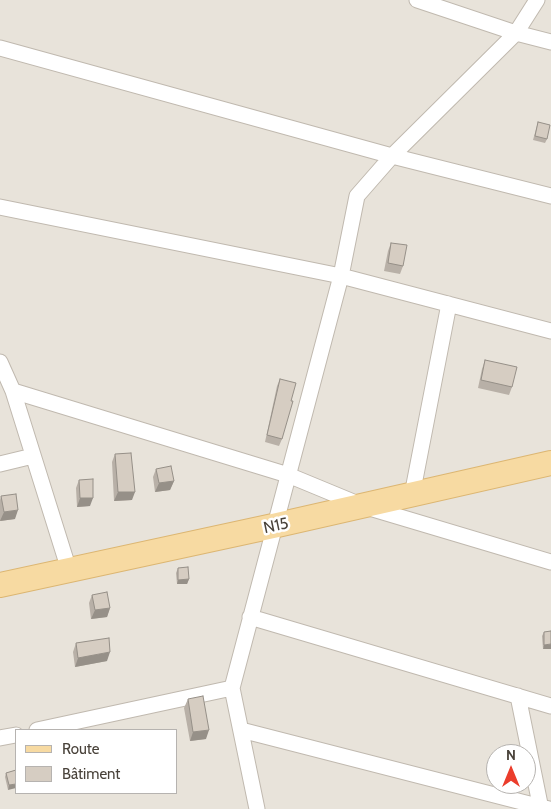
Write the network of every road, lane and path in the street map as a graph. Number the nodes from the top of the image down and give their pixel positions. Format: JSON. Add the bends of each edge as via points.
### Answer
{"nodes":[{"id":1,"x":418,"y":0,"type":"edge"},
{"id":2,"x":537,"y":0,"type":"edge"},
{"id":3,"x":516,"y":33,"type":"junction"},
{"id":4,"x":551,"y":42,"type":"edge"},
{"id":5,"x":0,"y":48,"type":"edge"},
{"id":6,"x":392,"y":156,"type":"junction"},
{"id":7,"x":551,"y":196,"type":"edge"},
{"id":8,"x":0,"y":207,"type":"edge"},
{"id":9,"x":341,"y":276,"type":"junction"},
{"id":10,"x":449,"y":304,"type":"junction"},
{"id":11,"x":551,"y":331,"type":"edge"},
{"id":12,"x":0,"y":362,"type":"edge"},
{"id":13,"x":14,"y":391,"type":"junction"},
{"id":14,"x":33,"y":456,"type":"junction"},
{"id":15,"x":551,"y":463,"type":"edge"},
{"id":16,"x":0,"y":464,"type":"edge"},
{"id":17,"x":288,"y":475,"type":"junction"},
{"id":18,"x":412,"y":495,"type":"junction"},
{"id":19,"x":363,"y":506,"type":"junction"},
{"id":20,"x":273,"y":526,"type":"junction"},
{"id":21,"x":551,"y":562,"type":"edge"},
{"id":22,"x":68,"y":570,"type":"junction"},
{"id":23,"x":0,"y":584,"type":"edge"},
{"id":24,"x":250,"y":617,"type":"junction"},
{"id":25,"x":232,"y":688,"type":"junction"},
{"id":26,"x":518,"y":696,"type":"junction"},
{"id":27,"x":551,"y":706,"type":"edge"},
{"id":28,"x":42,"y":729,"type":"edge"},
{"id":29,"x":240,"y":730,"type":"junction"},
{"id":30,"x":15,"y":735,"type":"edge"},
{"id":31,"x":0,"y":738,"type":"edge"},
{"id":32,"x":544,"y":808,"type":"edge"},
{"id":33,"x":257,"y":809,"type":"edge"}],
"edges":[{"from":1,"to":3,"type":"street"},
{"from":2,"to":3,"type":"street"},
{"from":3,"to":4,"type":"street"},
{"from":3,"to":6,"type":"street"},
{"from":5,"to":6,"type":"street"},
{"from":6,"to":7,"type":"street"},
{"from":6,"to":9,"type":"street","via":[[357,196]]},
{"from":8,"to":9,"type":"street"},
{"from":9,"to":10,"type":"street"},
{"from":9,"to":17,"type":"street"},
{"from":10,"to":11,"type":"street"},
{"from":10,"to":18,"type":"street"},
{"from":12,"to":13,"type":"street"},
{"from":13,"to":14,"type":"street"},
{"from":13,"to":17,"type":"street"},
{"from":14,"to":16,"type":"street"},
{"from":14,"to":22,"type":"street"},
{"from":15,"to":18,"type":"main road","name":"N15"},
{"from":17,"to":19,"type":"street"},
{"from":17,"to":20,"type":"street"},
{"from":18,"to":19,"type":"main road","name":"N15"},
{"from":19,"to":20,"type":"main road","name":"N15"},
{"from":19,"to":21,"type":"street"},
{"from":20,"to":22,"type":"main road","name":"N15"},
{"from":20,"to":24,"type":"street"},
{"from":22,"to":23,"type":"main road","name":"N15"},
{"from":24,"to":25,"type":"street"},
{"from":24,"to":26,"type":"street"},
{"from":25,"to":28,"type":"street"},
{"from":25,"to":29,"type":"street"},
{"from":26,"to":27,"type":"street"},
{"from":26,"to":32,"type":"street"},
{"from":29,"to":32,"type":"street"},
{"from":29,"to":33,"type":"street"},
{"from":30,"to":31,"type":"street"}]}
